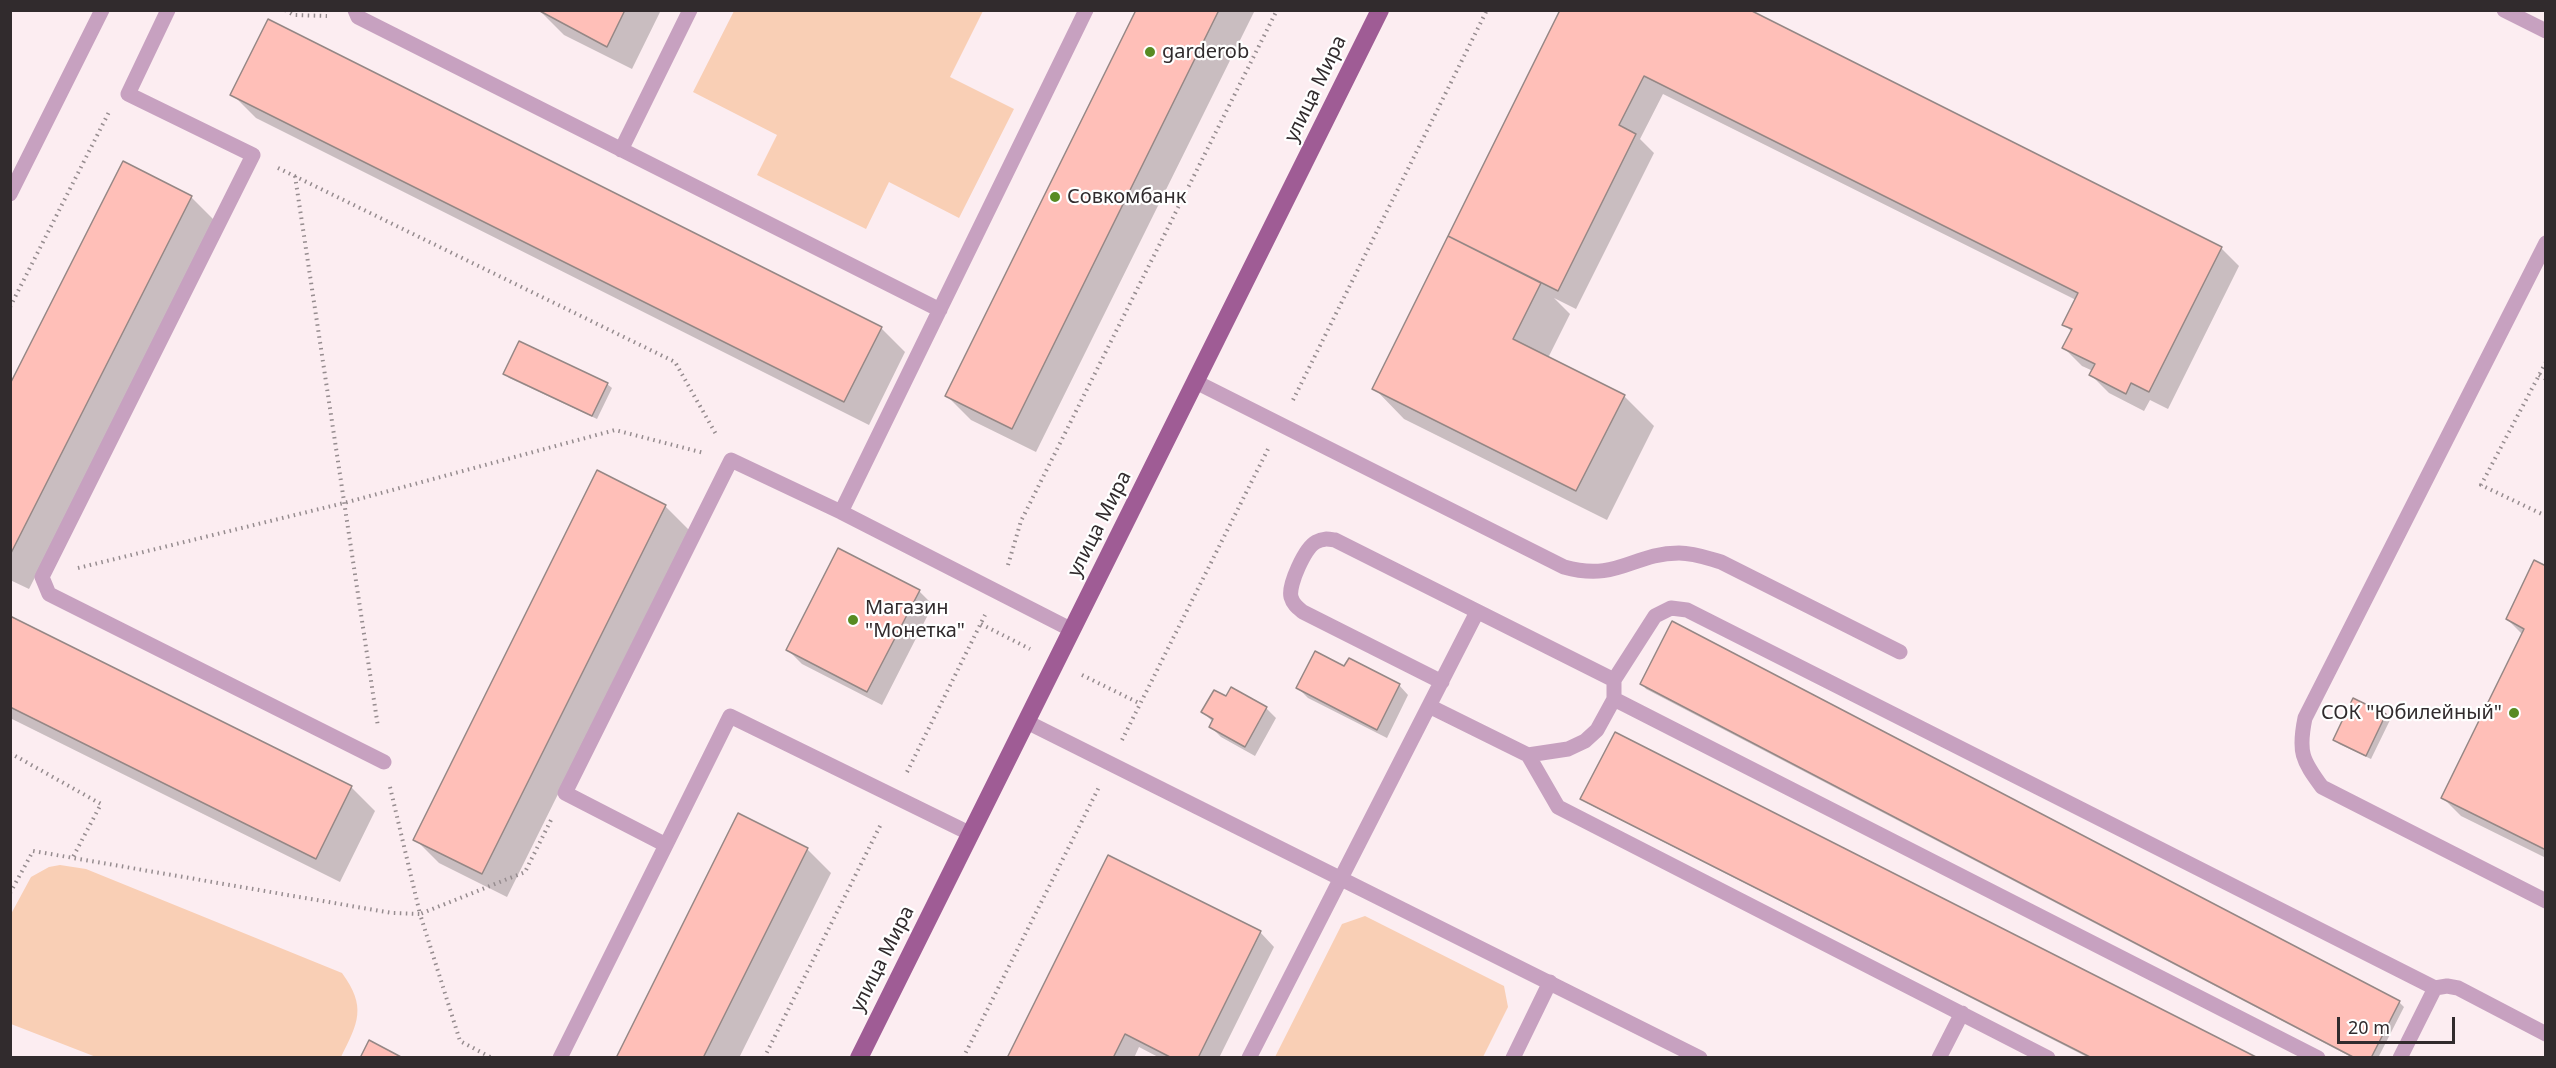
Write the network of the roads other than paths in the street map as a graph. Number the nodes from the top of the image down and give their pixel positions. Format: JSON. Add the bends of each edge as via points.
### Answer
{"nodes":[{"id":1,"x":102,"y":10,"type":"edge"},
{"id":2,"x":168,"y":10,"type":"edge"},
{"id":3,"x":690,"y":10,"type":"edge"},
{"id":4,"x":1086,"y":10,"type":"edge"},
{"id":5,"x":1380,"y":10,"type":"edge"},
{"id":6,"x":2504,"y":10,"type":"edge"},
{"id":7,"x":357,"y":14,"type":"edge"},
{"id":8,"x":2546,"y":31,"type":"edge"},
{"id":9,"x":621,"y":150,"type":"junction"},
{"id":10,"x":10,"y":194,"type":"edge"},
{"id":11,"x":2546,"y":243,"type":"edge"},
{"id":12,"x":940,"y":310,"type":"junction"},
{"id":13,"x":1196,"y":382,"type":"junction"},
{"id":14,"x":841,"y":512,"type":"junction"},
{"id":15,"x":1477,"y":612,"type":"junction"},
{"id":16,"x":1072,"y":630,"type":"junction"},
{"id":17,"x":1900,"y":652,"type":"dead end"},
{"id":18,"x":1614,"y":680,"type":"junction"},
{"id":19,"x":1442,"y":682,"type":"junction"},
{"id":20,"x":1614,"y":699,"type":"junction"},
{"id":21,"x":1429,"y":706,"type":"junction"},
{"id":22,"x":1027,"y":722,"type":"junction"},
{"id":23,"x":1528,"y":755,"type":"junction"},
{"id":24,"x":384,"y":762,"type":"road end"},
{"id":25,"x":971,"y":834,"type":"junction"},
{"id":26,"x":666,"y":845,"type":"junction"},
{"id":27,"x":1341,"y":878,"type":"junction"},
{"id":28,"x":2546,"y":901,"type":"edge"},
{"id":29,"x":1550,"y":982,"type":"junction"},
{"id":30,"x":2435,"y":988,"type":"junction"},
{"id":31,"x":1962,"y":1013,"type":"junction"},
{"id":32,"x":2546,"y":1034,"type":"edge"},
{"id":33,"x":560,"y":1058,"type":"edge"},
{"id":34,"x":860,"y":1058,"type":"edge"},
{"id":35,"x":1249,"y":1058,"type":"edge"},
{"id":36,"x":1512,"y":1058,"type":"edge"},
{"id":37,"x":1700,"y":1058,"type":"edge"},
{"id":38,"x":1939,"y":1058,"type":"edge"},
{"id":39,"x":2048,"y":1058,"type":"edge"},
{"id":40,"x":2318,"y":1058,"type":"edge"},
{"id":41,"x":2400,"y":1058,"type":"edge"}],
"edges":[{"from":1,"to":10,"type":"lane"},
{"from":2,"to":24,"type":"lane","via":[[128,94],[253,155],[42,577],[49,594]]},
{"from":3,"to":9,"type":"lane"},
{"from":4,"to":12,"type":"lane"},
{"from":5,"to":13,"type":"main road","name":"улица Мира"},
{"from":6,"to":8,"type":"lane"},
{"from":7,"to":9,"type":"lane"},
{"from":9,"to":12,"type":"lane"},
{"from":11,"to":28,"type":"lane","via":[[2305,718],[2301,742],[2306,766],[2322,788]]},
{"from":12,"to":14,"type":"lane"},
{"from":13,"to":16,"type":"main road","name":"улица Мира"},
{"from":13,"to":17,"type":"lane","via":[[1564,567],[1598,573],[1657,556],[1698,555],[1721,562]]},
{"from":14,"to":16,"type":"lane"},
{"from":14,"to":26,"type":"lane","via":[[731,460],[565,793]]},
{"from":15,"to":18,"type":"lane"},
{"from":15,"to":19,"type":"lane"},
{"from":15,"to":19,"type":"lane","via":[[1335,540],[1326,538],[1308,549],[1292,581],[1290,595],[1294,605]]},
{"from":16,"to":22,"type":"main road","name":"улица Мира"},
{"from":18,"to":20,"type":"lane"},
{"from":18,"to":30,"type":"lane","via":[[1655,616],[1671,608],[1687,610]]},
{"from":19,"to":21,"type":"lane"},
{"from":20,"to":23,"type":"lane","via":[[1597,730],[1585,741],[1568,749]]},
{"from":20,"to":40,"type":"lane"},
{"from":21,"to":23,"type":"lane"},
{"from":21,"to":27,"type":"lane"},
{"from":22,"to":25,"type":"main road","name":"улица Мира"},
{"from":22,"to":27,"type":"lane"},
{"from":23,"to":31,"type":"lane","via":[[1558,807]]},
{"from":25,"to":26,"type":"lane","via":[[730,716]]},
{"from":25,"to":34,"type":"main road","name":"улица Мира"},
{"from":26,"to":33,"type":"lane"},
{"from":27,"to":29,"type":"lane"},
{"from":27,"to":35,"type":"lane"},
{"from":29,"to":36,"type":"lane"},
{"from":29,"to":37,"type":"lane"},
{"from":30,"to":32,"type":"lane","via":[[2458,988]]},
{"from":30,"to":41,"type":"lane"},
{"from":31,"to":38,"type":"lane"},
{"from":31,"to":39,"type":"lane"}]}
